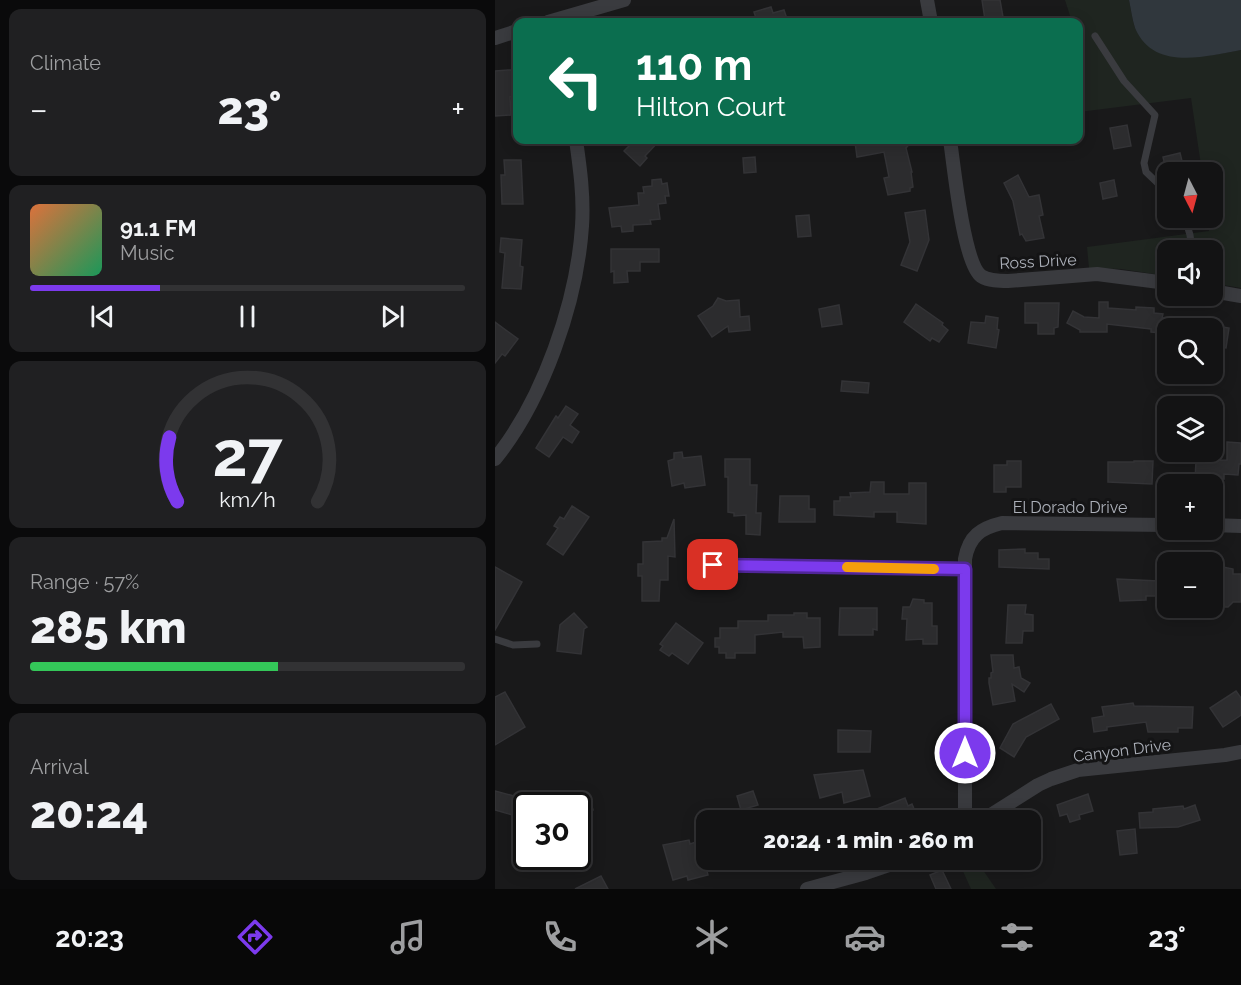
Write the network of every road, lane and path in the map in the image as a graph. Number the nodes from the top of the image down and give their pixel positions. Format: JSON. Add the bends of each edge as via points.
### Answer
{"nodes":[{"id":1,"x":624,"y":0,"type":"edge"},
{"id":2,"x":927,"y":0,"type":"edge"},
{"id":3,"x":564,"y":18,"type":"edge"},
{"id":4,"x":930,"y":18,"type":"edge"},
{"id":5,"x":513,"y":32,"type":"edge"},
{"id":6,"x":1095,"y":36,"type":"dead end"},
{"id":7,"x":495,"y":38,"type":"edge"},
{"id":8,"x":576,"y":144,"type":"edge"},
{"id":9,"x":951,"y":144,"type":"edge"},
{"id":10,"x":1157,"y":182,"type":"edge"},
{"id":11,"x":1157,"y":283,"type":"edge"},
{"id":12,"x":1223,"y":293,"type":"edge"},
{"id":13,"x":1241,"y":296,"type":"edge"},
{"id":14,"x":495,"y":459,"type":"edge"},
{"id":15,"x":1157,"y":525,"type":"edge"},
{"id":16,"x":1223,"y":525,"type":"edge"},
{"id":17,"x":1241,"y":526,"type":"edge"},
{"id":18,"x":713,"y":565,"type":"dead end"},
{"id":19,"x":965,"y":569,"type":"junction"},
{"id":20,"x":495,"y":639,"type":"edge"},
{"id":21,"x":537,"y":644,"type":"dead end"},
{"id":22,"x":1241,"y":752,"type":"edge"},
{"id":23,"x":965,"y":810,"type":"edge"},
{"id":24,"x":999,"y":810,"type":"edge"},
{"id":25,"x":875,"y":870,"type":"edge"},
{"id":26,"x":807,"y":889,"type":"edge"}],
"edges":[{"from":1,"to":3,"type":"street"},
{"from":2,"to":4,"type":"street"},
{"from":5,"to":7,"type":"street"},
{"from":6,"to":10,"type":"lane","via":[[1124,81],[1155,115],[1144,163],[1146,172]]},
{"from":8,"to":14,"type":"street","via":[[582,224],[575,280],[545,372],[513,434]]},
{"from":9,"to":11,"type":"street","name":"Ross Drive","via":[[967,248],[979,275],[1008,281],[1097,274]]},
{"from":12,"to":13,"type":"street"},
{"from":15,"to":19,"type":"street","name":"El Dorado Drive","via":[[991,526],[976,534],[967,550]]},
{"from":16,"to":17,"type":"street"},
{"from":18,"to":19,"type":"street"},
{"from":19,"to":23,"type":"street"},
{"from":20,"to":21,"type":"lane","via":[[513,645]]},
{"from":22,"to":24,"type":"street","name":"Canyon Drive","via":[[1078,770],[1044,782]]},
{"from":25,"to":26,"type":"street"}]}
